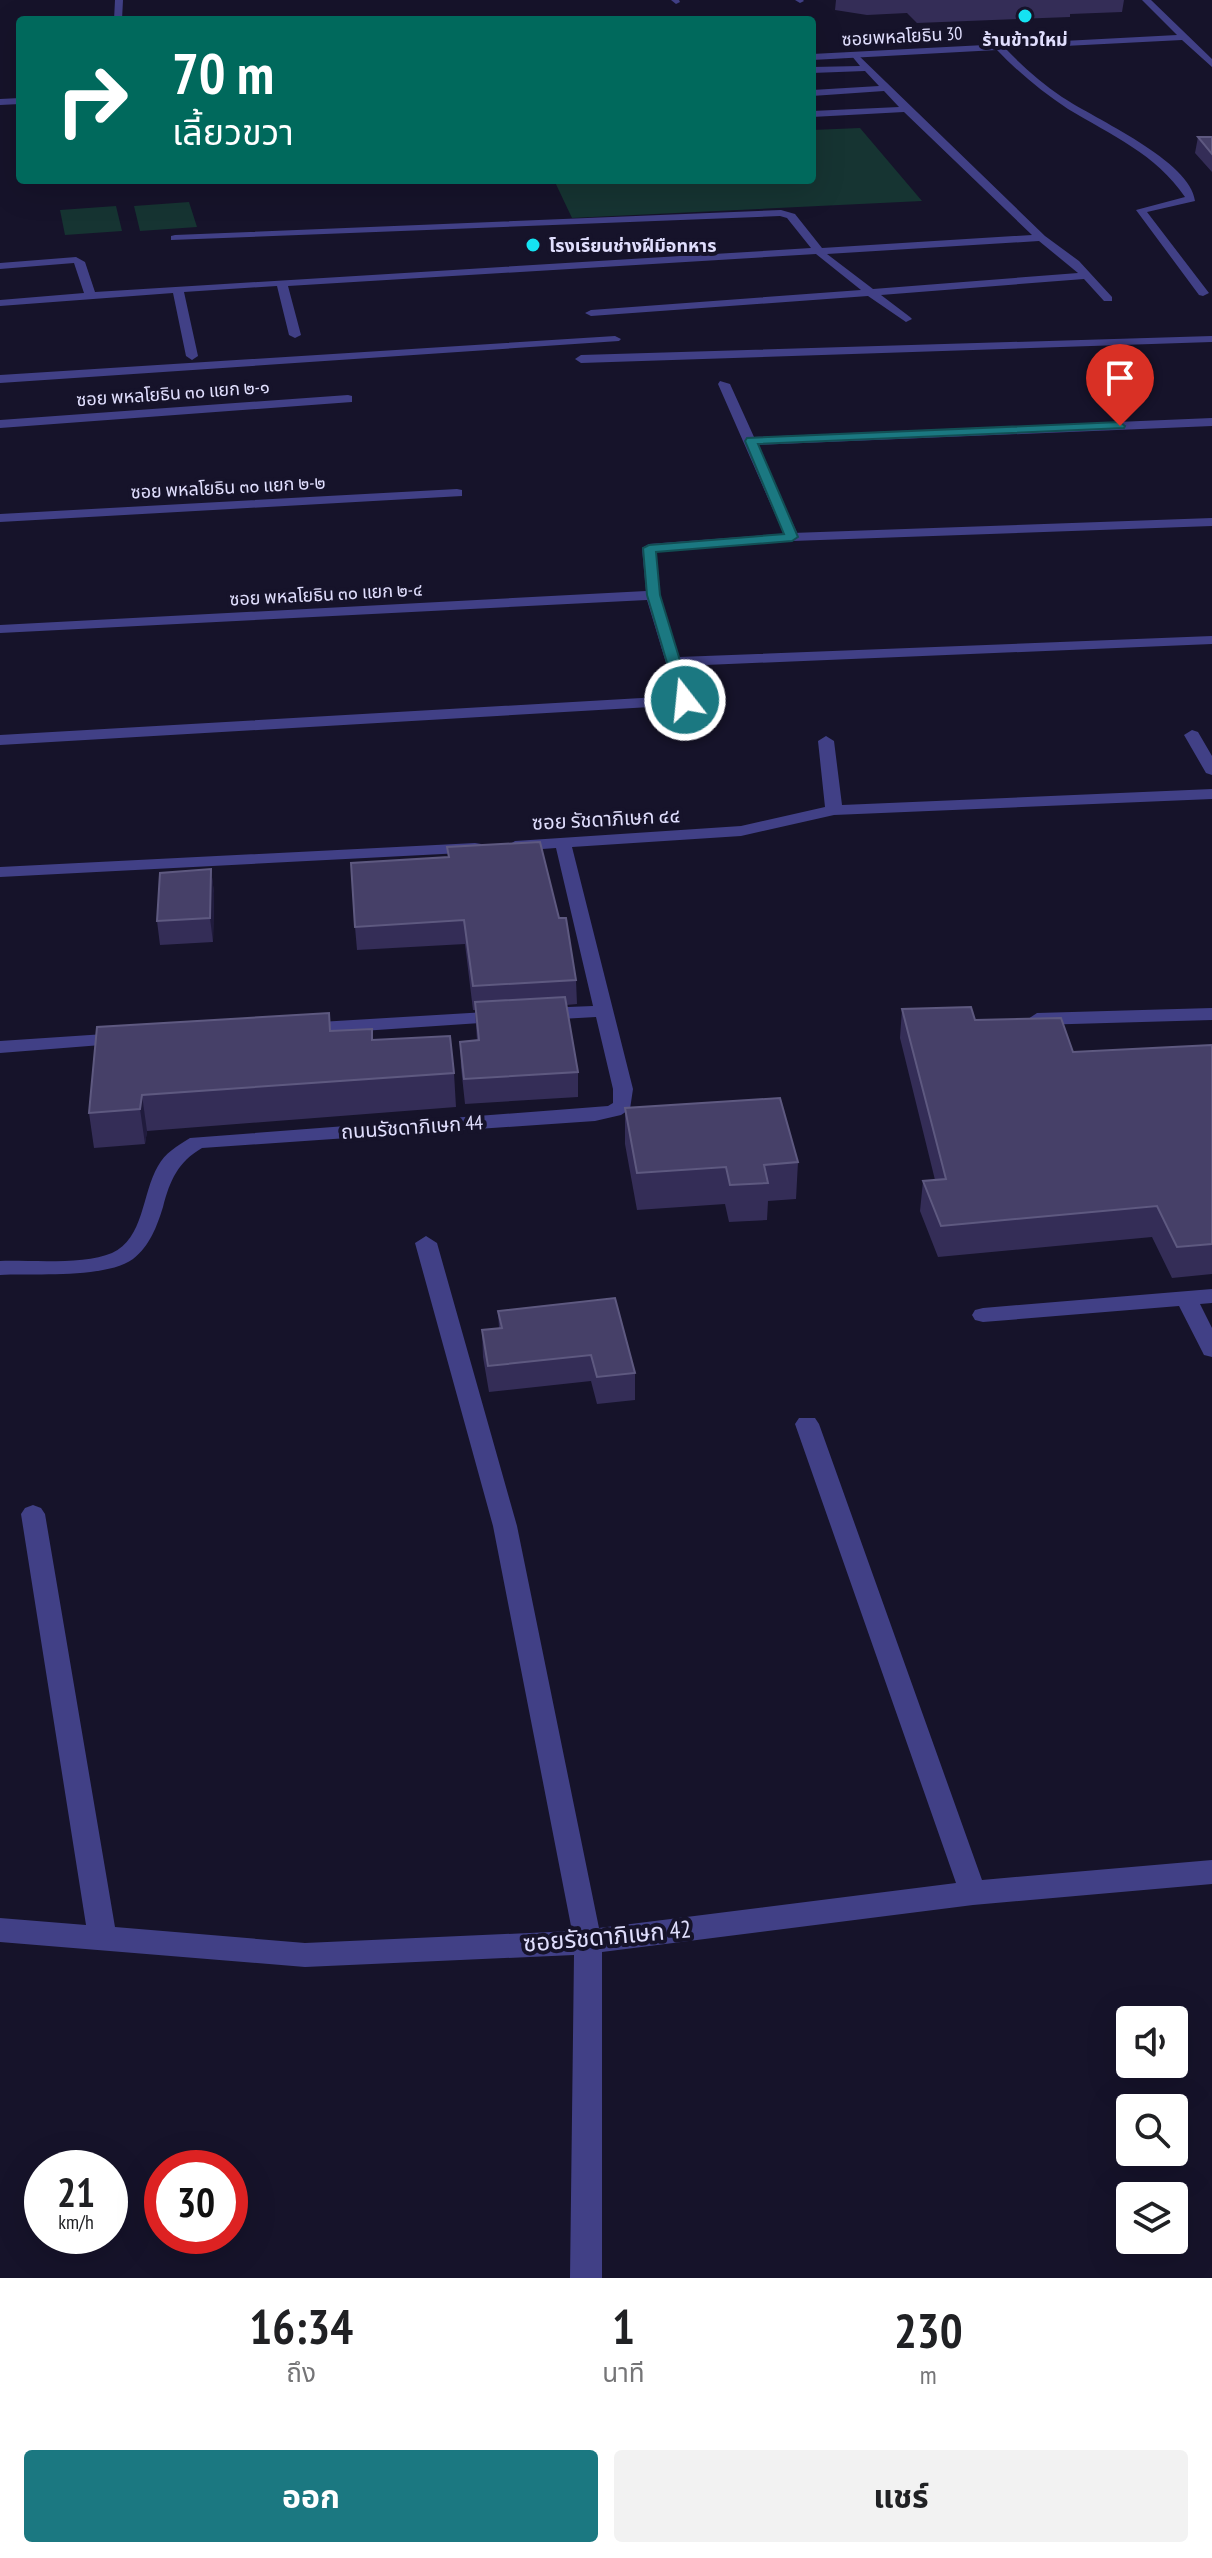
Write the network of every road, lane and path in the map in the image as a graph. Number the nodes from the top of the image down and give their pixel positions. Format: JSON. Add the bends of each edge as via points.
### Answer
{"nodes":[{"id":1,"x":1146,"y":0,"type":"edge"},
{"id":2,"x":1185,"y":37,"type":"junction"},
{"id":3,"x":998,"y":46,"type":"junction"},
{"id":4,"x":855,"y":55,"type":"junction"},
{"id":5,"x":1208,"y":56,"type":"edge"},
{"id":6,"x":816,"y":57,"type":"edge"},
{"id":7,"x":1212,"y":64,"type":"edge"},
{"id":8,"x":867,"y":68,"type":"junction"},
{"id":9,"x":816,"y":70,"type":"edge"},
{"id":10,"x":886,"y":88,"type":"junction"},
{"id":11,"x":816,"y":93,"type":"edge"},
{"id":12,"x":906,"y":109,"type":"junction"},
{"id":13,"x":816,"y":114,"type":"edge"},
{"id":14,"x":175,"y":238,"type":"dead end"},
{"id":15,"x":1041,"y":238,"type":"junction"},
{"id":16,"x":821,"y":254,"type":"junction"},
{"id":17,"x":0,"y":266,"type":"edge"},
{"id":18,"x":1086,"y":276,"type":"junction"},
{"id":19,"x":281,"y":282,"type":"junction"},
{"id":20,"x":178,"y":289,"type":"junction"},
{"id":21,"x":876,"y":293,"type":"junction"},
{"id":22,"x":1203,"y":293,"type":"dead end"},
{"id":23,"x":91,"y":296,"type":"junction"},
{"id":24,"x":1108,"y":299,"type":"dead end"},
{"id":25,"x":0,"y":303,"type":"edge"},
{"id":26,"x":591,"y":313,"type":"dead end"},
{"id":27,"x":906,"y":319,"type":"dead end"},
{"id":28,"x":295,"y":335,"type":"dead end"},
{"id":29,"x":615,"y":339,"type":"dead end"},
{"id":30,"x":1212,"y":339,"type":"edge"},
{"id":31,"x":192,"y":356,"type":"dead end"},
{"id":32,"x":581,"y":359,"type":"dead end"},
{"id":33,"x":0,"y":379,"type":"edge"},
{"id":34,"x":724,"y":384,"type":"dead end"},
{"id":35,"x":348,"y":399,"type":"dead end"},
{"id":36,"x":1212,"y":422,"type":"edge"},
{"id":37,"x":0,"y":424,"type":"edge"},
{"id":38,"x":751,"y":441,"type":"junction"},
{"id":39,"x":457,"y":493,"type":"dead end"},
{"id":40,"x":0,"y":518,"type":"edge"},
{"id":41,"x":1212,"y":522,"type":"edge"},
{"id":42,"x":792,"y":537,"type":"junction"},
{"id":43,"x":653,"y":595,"type":"junction"},
{"id":44,"x":0,"y":629,"type":"edge"},
{"id":45,"x":1212,"y":640,"type":"edge"},
{"id":46,"x":674,"y":662,"type":"junction"},
{"id":47,"x":1192,"y":735,"type":"dead end"},
{"id":48,"x":0,"y":740,"type":"edge"},
{"id":49,"x":826,"y":741,"type":"dead end"},
{"id":50,"x":1212,"y":770,"type":"edge"},
{"id":51,"x":1212,"y":794,"type":"edge"},
{"id":52,"x":834,"y":810,"type":"junction"},
{"id":53,"x":563,"y":844,"type":"junction"},
{"id":54,"x":0,"y":872,"type":"edge"},
{"id":55,"x":602,"y":1011,"type":"junction"},
{"id":56,"x":1212,"y":1014,"type":"edge"},
{"id":57,"x":1021,"y":1020,"type":"edge"},
{"id":58,"x":285,"y":1030,"type":"edge"},
{"id":59,"x":143,"y":1038,"type":"edge"},
{"id":60,"x":0,"y":1047,"type":"edge"},
{"id":61,"x":426,"y":1243,"type":"dead end"},
{"id":62,"x":0,"y":1268,"type":"edge"},
{"id":63,"x":1212,"y":1296,"type":"edge"},
{"id":64,"x":1186,"y":1298,"type":"junction"},
{"id":65,"x":983,"y":1315,"type":"dead end"},
{"id":66,"x":1212,"y":1350,"type":"edge"},
{"id":67,"x":807,"y":1424,"type":"dead end"},
{"id":68,"x":33,"y":1514,"type":"dead end"},
{"id":69,"x":1212,"y":1872,"type":"edge"},
{"id":70,"x":973,"y":1893,"type":"junction"},
{"id":71,"x":0,"y":1930,"type":"edge"},
{"id":72,"x":102,"y":1936,"type":"junction"},
{"id":73,"x":588,"y":1942,"type":"junction"},
{"id":74,"x":586,"y":2278,"type":"edge"}],
"edges":[{"from":1,"to":2,"type":"street"},
{"from":2,"to":3,"type":"street","name":"ซอยพหลโยธิน 30"},
{"from":2,"to":5,"type":"street"},
{"from":3,"to":4,"type":"street","name":"ซอยพหลโยธิน 30"},
{"from":3,"to":22,"type":"street","via":[[1052,94],[1179,176],[1191,199],[1141,210]]},
{"from":4,"to":6,"type":"street","name":"ซอยพหลโยธิน 30"},
{"from":4,"to":8,"type":"street"},
{"from":5,"to":7,"type":"street"},
{"from":8,"to":9,"type":"street"},
{"from":8,"to":10,"type":"street"},
{"from":10,"to":11,"type":"street"},
{"from":10,"to":12,"type":"street"},
{"from":12,"to":13,"type":"street"},
{"from":12,"to":15,"type":"street"},
{"from":14,"to":16,"type":"street","via":[[768,212],[791,216]]},
{"from":15,"to":16,"type":"street"},
{"from":15,"to":18,"type":"street"},
{"from":16,"to":19,"type":"street"},
{"from":16,"to":21,"type":"street"},
{"from":17,"to":23,"type":"street","via":[[76,260]]},
{"from":18,"to":21,"type":"street"},
{"from":18,"to":24,"type":"street"},
{"from":19,"to":20,"type":"street"},
{"from":19,"to":28,"type":"street"},
{"from":20,"to":23,"type":"street"},
{"from":20,"to":31,"type":"street"},
{"from":21,"to":26,"type":"street"},
{"from":21,"to":27,"type":"street"},
{"from":23,"to":25,"type":"street"},
{"from":29,"to":33,"type":"street"},
{"from":30,"to":32,"type":"street"},
{"from":34,"to":38,"type":"street"},
{"from":35,"to":37,"type":"street","name":"ซอย พหลโยธิน ๓๐ แยก ๒-๑"},
{"from":36,"to":38,"type":"street"},
{"from":38,"to":42,"type":"street"},
{"from":39,"to":40,"type":"street","name":"ซอย พหลโยธิน ๓๐ แยก ๒-๒"},
{"from":41,"to":42,"type":"street"},
{"from":42,"to":43,"type":"street","via":[[649,548]]},
{"from":43,"to":44,"type":"street","name":"ซอย พหลโยธิน ๓๐ แยก ๒-๔"},
{"from":43,"to":46,"type":"street"},
{"from":45,"to":46,"type":"street"},
{"from":46,"to":48,"type":"street","via":[[685,700]]},
{"from":47,"to":50,"type":"street"},
{"from":49,"to":52,"type":"street"},
{"from":51,"to":52,"type":"street","name":"ซอย รัชดาภิเษก ๔๔"},
{"from":52,"to":53,"type":"street","name":"ซอย รัชดาภิเษก ๔๔","via":[[741,831]]},
{"from":53,"to":54,"type":"street","name":"ซอย รัชดาภิเษก ๔๔"},
{"from":53,"to":55,"type":"street","name":"ถนนรัชดาภิเษก 44"},
{"from":55,"to":58,"type":"street"},
{"from":55,"to":62,"type":"street","name":"ถนนรัชดาภิเษก 44","via":[[623,1089],[623,1105],[614,1111],[197,1142],[167,1164],[140,1240],[122,1257]]},
{"from":56,"to":57,"type":"street"},
{"from":59,"to":60,"type":"street"},
{"from":61,"to":73,"type":"street","via":[[505,1526]]},
{"from":63,"to":64,"type":"street"},
{"from":64,"to":65,"type":"street"},
{"from":64,"to":66,"type":"street"},
{"from":67,"to":70,"type":"street"},
{"from":68,"to":72,"type":"street"},
{"from":69,"to":70,"type":"street","name":"ซอยรัชดาภิเษก 42"},
{"from":70,"to":73,"type":"street","name":"ซอยรัชดาภิเษก 42"},
{"from":71,"to":72,"type":"street","name":"ซอยรัชดาภิเษก 42"},
{"from":72,"to":73,"type":"street","name":"ซอยรัชดาภิเษก 42","via":[[305,1955]]},
{"from":73,"to":74,"type":"street"}]}
